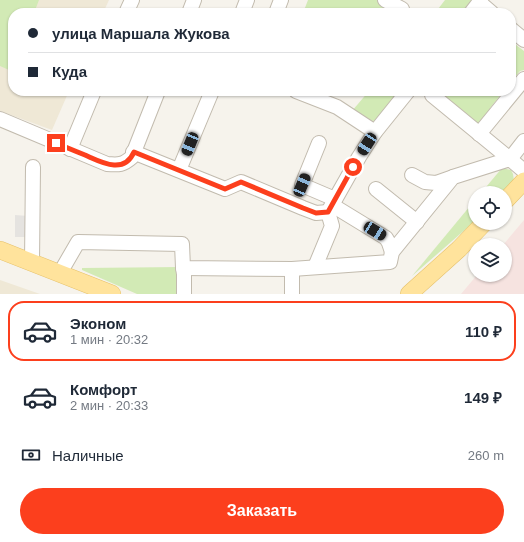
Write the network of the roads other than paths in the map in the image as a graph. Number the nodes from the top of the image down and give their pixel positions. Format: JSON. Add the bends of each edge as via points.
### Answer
{"nodes":[{"id":1,"x":385,"y":0,"type":"edge"},
{"id":2,"x":403,"y":7,"type":"edge"},
{"id":3,"x":516,"y":33,"type":"edge"},
{"id":4,"x":524,"y":40,"type":"edge"},
{"id":5,"x":524,"y":79,"type":"edge"},
{"id":6,"x":516,"y":89,"type":"edge"},
{"id":7,"x":92,"y":96,"type":"edge"},
{"id":8,"x":156,"y":96,"type":"edge"},
{"id":9,"x":210,"y":96,"type":"edge"},
{"id":10,"x":326,"y":96,"type":"edge"},
{"id":11,"x":404,"y":96,"type":"edge"},
{"id":12,"x":433,"y":96,"type":"edge"},
{"id":13,"x":510,"y":96,"type":"edge"},
{"id":14,"x":0,"y":119,"type":"edge"},
{"id":15,"x":375,"y":132,"type":"junction"},
{"id":16,"x":479,"y":134,"type":"junction"},
{"id":17,"x":524,"y":141,"type":"edge"},
{"id":18,"x":319,"y":143,"type":"dead end"},
{"id":19,"x":70,"y":149,"type":"junction"},
{"id":20,"x":134,"y":152,"type":"junction"},
{"id":21,"x":510,"y":159,"type":"junction"},
{"id":22,"x":33,"y":167,"type":"dead end"},
{"id":23,"x":179,"y":170,"type":"junction"},
{"id":24,"x":524,"y":171,"type":"edge"},
{"id":25,"x":412,"y":175,"type":"dead end"},
{"id":26,"x":453,"y":178,"type":"junction"},
{"id":27,"x":524,"y":181,"type":"edge"},
{"id":28,"x":376,"y":190,"type":"dead end"},
{"id":29,"x":512,"y":194,"type":"edge"},
{"id":30,"x":332,"y":205,"type":"junction"},
{"id":31,"x":416,"y":222,"type":"junction"},
{"id":32,"x":477,"y":230,"type":"edge"},
{"id":33,"x":0,"y":250,"type":"edge"},
{"id":34,"x":392,"y":252,"type":"junction"},
{"id":35,"x":32,"y":262,"type":"junction"},
{"id":36,"x":182,"y":268,"type":"junction"},
{"id":37,"x":292,"y":268,"type":"junction"},
{"id":38,"x":315,"y":268,"type":"junction"},
{"id":39,"x":60,"y":273,"type":"junction"},
{"id":40,"x":112,"y":294,"type":"edge"},
{"id":41,"x":184,"y":294,"type":"edge"},
{"id":42,"x":292,"y":294,"type":"edge"},
{"id":43,"x":409,"y":294,"type":"edge"}],
"edges":[{"from":1,"to":2,"type":"street"},
{"from":3,"to":4,"type":"street"},
{"from":5,"to":6,"type":"street"},
{"from":7,"to":19,"type":"street"},
{"from":8,"to":20,"type":"street"},
{"from":9,"to":23,"type":"street"},
{"from":10,"to":15,"type":"street","via":[[337,107]]},
{"from":11,"to":15,"type":"street"},
{"from":12,"to":16,"type":"street"},
{"from":13,"to":16,"type":"street"},
{"from":14,"to":19,"type":"street"},
{"from":15,"to":30,"type":"street"},
{"from":16,"to":21,"type":"street"},
{"from":17,"to":21,"type":"street"},
{"from":18,"to":30,"type":"street","via":[[302,185]]},
{"from":19,"to":20,"type":"street","via":[[107,164],[117,165],[126,163]]},
{"from":20,"to":23,"type":"street"},
{"from":21,"to":24,"type":"street"},
{"from":21,"to":26,"type":"street"},
{"from":22,"to":35,"type":"street"},
{"from":23,"to":30,"type":"street","via":[[225,189],[241,182],[316,213]]},
{"from":25,"to":26,"type":"street","via":[[425,182],[436,183]]},
{"from":26,"to":31,"type":"street"},
{"from":27,"to":29,"type":"main road"},
{"from":28,"to":31,"type":"street"},
{"from":30,"to":34,"type":"street","via":[[386,238]]},
{"from":30,"to":38,"type":"street","via":[[332,226]]},
{"from":31,"to":34,"type":"street"},
{"from":32,"to":43,"type":"main road"},
{"from":33,"to":35,"type":"main road"},
{"from":34,"to":38,"type":"street","via":[[390,262]]},
{"from":35,"to":39,"type":"main road"},
{"from":36,"to":37,"type":"street"},
{"from":36,"to":39,"type":"street","via":[[182,244],[78,242]]},
{"from":36,"to":41,"type":"street"},
{"from":37,"to":38,"type":"street"},
{"from":37,"to":42,"type":"street"},
{"from":39,"to":40,"type":"main road"}]}
